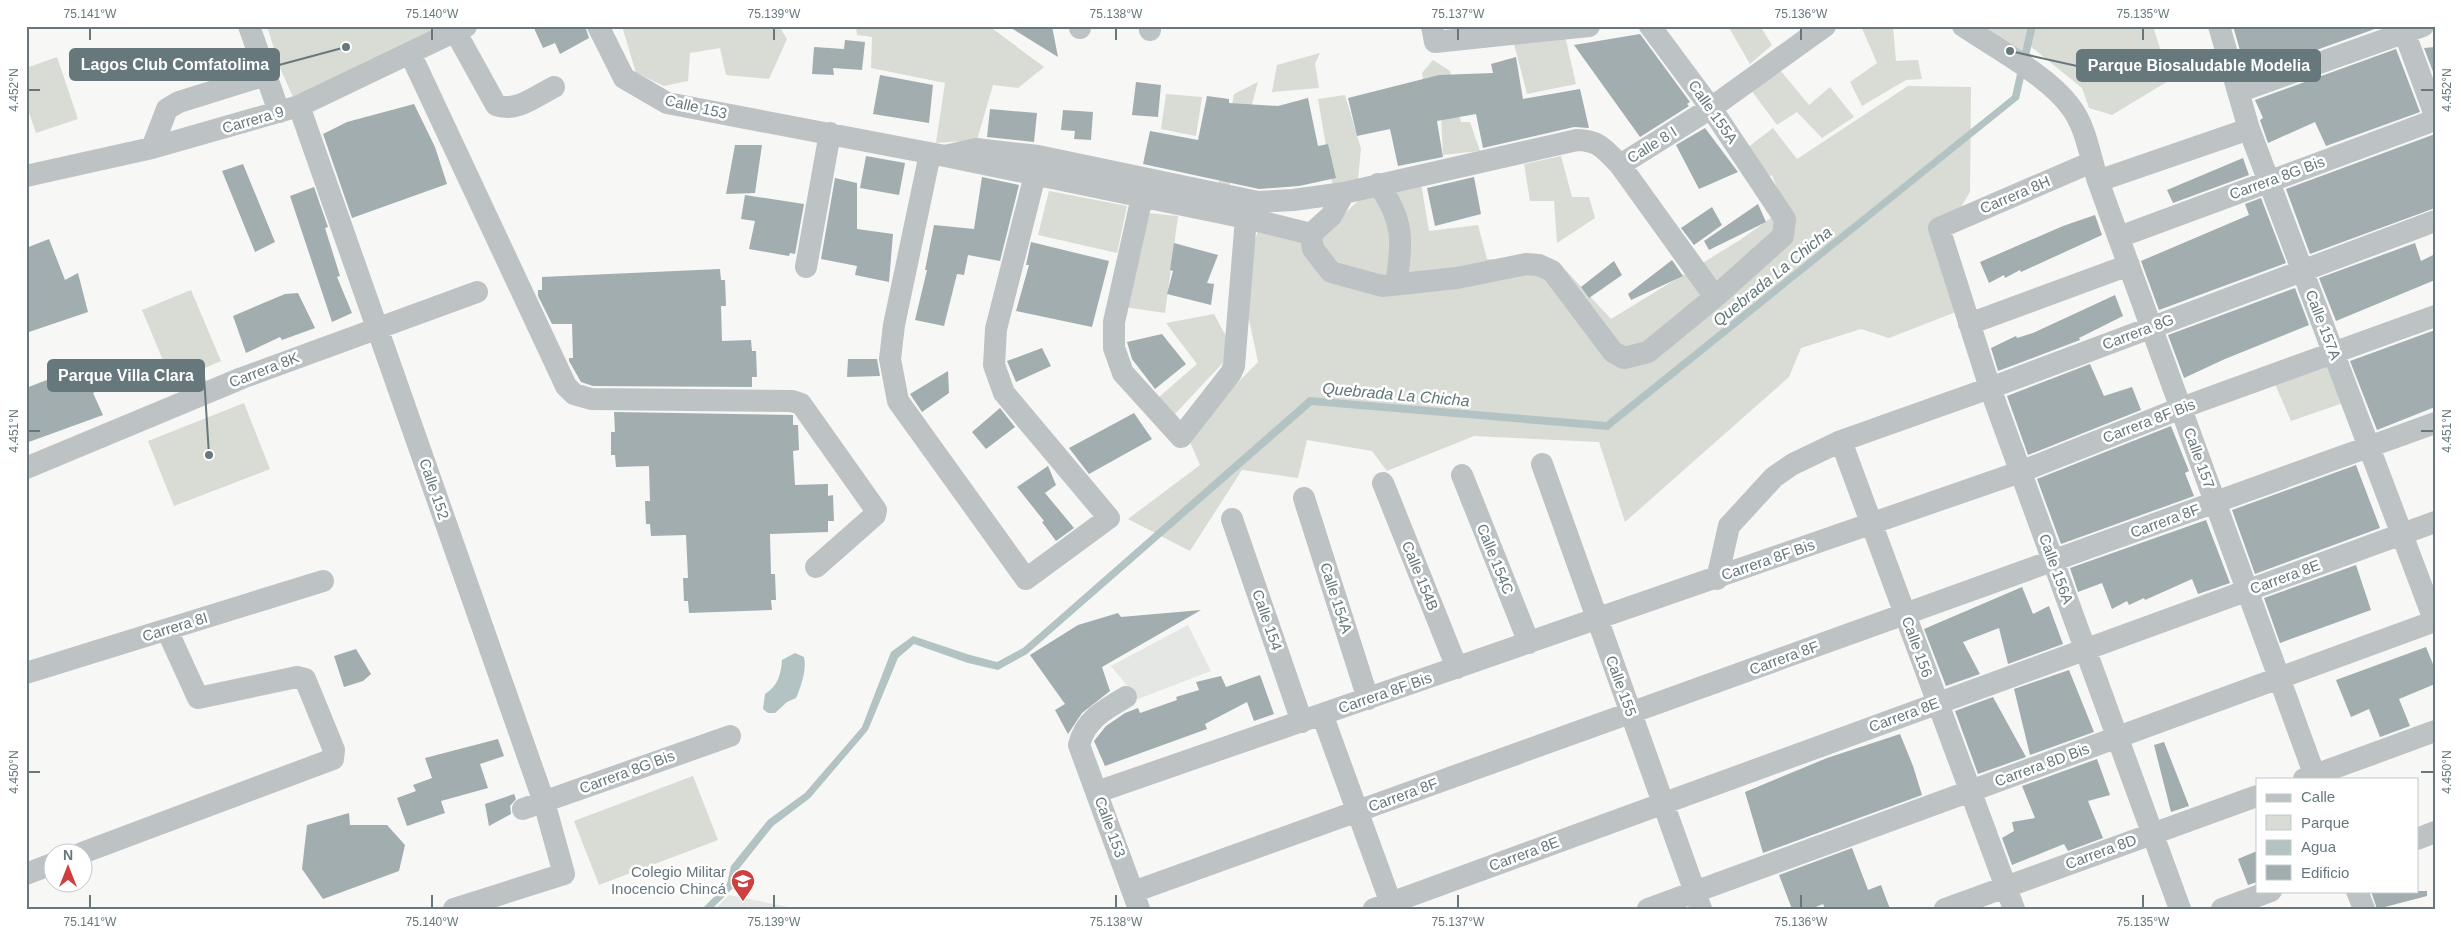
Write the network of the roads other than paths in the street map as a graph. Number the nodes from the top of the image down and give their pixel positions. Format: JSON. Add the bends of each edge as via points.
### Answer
{"nodes":[{"id":1,"x":250,"y":26,"type":"edge"},
{"id":2,"x":598,"y":26,"type":"edge"},
{"id":3,"x":1589,"y":26,"type":"edge"},
{"id":4,"x":1650,"y":26,"type":"edge"},
{"id":5,"x":1825,"y":26,"type":"edge"},
{"id":6,"x":1962,"y":26,"type":"edge"},
{"id":7,"x":2219,"y":26,"type":"edge"},
{"id":8,"x":2410,"y":28,"type":"edge"},
{"id":9,"x":461,"y":29,"type":"edge"},
{"id":10,"x":1434,"y":34,"type":"edge"},
{"id":11,"x":410,"y":53,"type":"junction"},
{"id":12,"x":266,"y":75,"type":"junction"},
{"id":13,"x":554,"y":87,"type":"dead end"},
{"id":14,"x":2238,"y":92,"type":"junction"},
{"id":15,"x":1711,"y":108,"type":"junction"},
{"id":16,"x":289,"y":109,"type":"junction"},
{"id":17,"x":2435,"y":115,"type":"edge"},
{"id":18,"x":2435,"y":120,"type":"edge"},
{"id":19,"x":2249,"y":129,"type":"junction"},
{"id":20,"x":830,"y":133,"type":"junction"},
{"id":21,"x":152,"y":148,"type":"junction"},
{"id":22,"x":938,"y":155,"type":"junction"},
{"id":23,"x":1620,"y":165,"type":"junction"},
{"id":24,"x":1036,"y":166,"type":"junction"},
{"id":25,"x":2095,"y":171,"type":"junction"},
{"id":26,"x":26,"y":176,"type":"edge"},
{"id":27,"x":2269,"y":181,"type":"junction"},
{"id":28,"x":1378,"y":184,"type":"junction"},
{"id":29,"x":1344,"y":193,"type":"junction"},
{"id":30,"x":1142,"y":197,"type":"junction"},
{"id":31,"x":1246,"y":218,"type":"junction"},
{"id":32,"x":2435,"y":221,"type":"edge"},
{"id":33,"x":1939,"y":228,"type":"joint"},
{"id":34,"x":1311,"y":234,"type":"junction"},
{"id":35,"x":2119,"y":237,"type":"junction"},
{"id":36,"x":2129,"y":265,"type":"junction"},
{"id":37,"x":806,"y":267,"type":"dead end"},
{"id":38,"x":2303,"y":270,"type":"junction"},
{"id":39,"x":1396,"y":284,"type":"junction"},
{"id":40,"x":477,"y":292,"type":"dead end"},
{"id":41,"x":1715,"y":297,"type":"junction"},
{"id":42,"x":2435,"y":316,"type":"edge"},
{"id":43,"x":1969,"y":324,"type":"junction"},
{"id":44,"x":377,"y":327,"type":"junction"},
{"id":45,"x":2152,"y":327,"type":"junction"},
{"id":46,"x":2334,"y":353,"type":"junction"},
{"id":47,"x":1990,"y":388,"type":"junction"},
{"id":48,"x":2181,"y":408,"type":"junction"},
{"id":49,"x":2435,"y":423,"type":"edge"},
{"id":50,"x":1841,"y":441,"type":"junction"},
{"id":51,"x":2369,"y":447,"type":"junction"},
{"id":52,"x":1542,"y":464,"type":"dead end"},
{"id":53,"x":26,"y":468,"type":"edge"},
{"id":54,"x":2020,"y":472,"type":"junction"},
{"id":55,"x":1462,"y":475,"type":"dead end"},
{"id":56,"x":1383,"y":483,"type":"dead end"},
{"id":57,"x":1304,"y":498,"type":"dead end"},
{"id":58,"x":2216,"y":502,"type":"junction"},
{"id":59,"x":1232,"y":519,"type":"dead end"},
{"id":60,"x":2435,"y":522,"type":"edge"},
{"id":61,"x":1872,"y":524,"type":"junction"},
{"id":62,"x":2402,"y":534,"type":"junction"},
{"id":63,"x":2053,"y":561,"type":"junction"},
{"id":64,"x":816,"y":567,"type":"dead end"},
{"id":65,"x":1717,"y":579,"type":"junction"},
{"id":66,"x":323,"y":581,"type":"dead end"},
{"id":67,"x":2248,"y":591,"type":"junction"},
{"id":68,"x":1905,"y":614,"type":"junction"},
{"id":69,"x":1597,"y":620,"type":"junction"},
{"id":70,"x":2435,"y":621,"type":"edge"},
{"id":71,"x":167,"y":630,"type":"junction"},
{"id":72,"x":1529,"y":643,"type":"junction"},
{"id":73,"x":2085,"y":650,"type":"junction"},
{"id":74,"x":1457,"y":668,"type":"junction"},
{"id":75,"x":26,"y":673,"type":"edge"},
{"id":76,"x":2279,"y":678,"type":"junction"},
{"id":77,"x":1126,"y":697,"type":"dead end"},
{"id":78,"x":1368,"y":699,"type":"junction"},
{"id":79,"x":1938,"y":703,"type":"junction"},
{"id":80,"x":1631,"y":713,"type":"junction"},
{"id":81,"x":1312,"y":718,"type":"junction"},
{"id":82,"x":2435,"y":731,"type":"edge"},
{"id":83,"x":730,"y":736,"type":"dead end"},
{"id":84,"x":2117,"y":737,"type":"junction"},
{"id":85,"x":2311,"y":777,"type":"edge"},
{"id":86,"x":1971,"y":791,"type":"junction"},
{"id":87,"x":1097,"y":792,"type":"junction"},
{"id":88,"x":2256,"y":796,"type":"edge"},
{"id":89,"x":1663,"y":803,"type":"junction"},
{"id":90,"x":534,"y":806,"type":"junction"},
{"id":91,"x":1358,"y":811,"type":"junction"},
{"id":92,"x":2435,"y":832,"type":"edge"},
{"id":93,"x":2152,"y":834,"type":"junction"},
{"id":94,"x":2418,"y":839,"type":"edge"},
{"id":95,"x":92,"y":849,"type":"edge"},
{"id":96,"x":42,"y":868,"type":"edge"},
{"id":97,"x":26,"y":874,"type":"edge"},
{"id":98,"x":2006,"y":887,"type":"junction"},
{"id":99,"x":2268,"y":892,"type":"edge"},
{"id":100,"x":2358,"y":892,"type":"edge"},
{"id":101,"x":1136,"y":900,"type":"edge"},
{"id":102,"x":1698,"y":900,"type":"edge"},
{"id":103,"x":1386,"y":907,"type":"edge"},
{"id":104,"x":454,"y":909,"type":"edge"},
{"id":105,"x":1648,"y":909,"type":"edge"},
{"id":106,"x":1945,"y":909,"type":"edge"},
{"id":107,"x":2014,"y":909,"type":"edge"},
{"id":108,"x":2180,"y":909,"type":"edge"},
{"id":109,"x":2222,"y":909,"type":"edge"},
{"id":110,"x":2364,"y":909,"type":"edge"}],
"edges":[{"from":1,"to":12,"type":"street","name":"Calle 152"},
{"from":2,"to":20,"type":"street","name":"Calle 153","via":[[624,78],[667,103]]},
{"from":3,"to":10,"type":"street"},
{"from":4,"to":15,"type":"street","name":"Calle 155A"},
{"from":5,"to":15,"type":"street","name":"Calle 8 I"},
{"from":6,"to":25,"type":"street","name":"Calle 157","via":[[2052,87],[2070,106],[2078,119]]},
{"from":7,"to":14,"type":"street","name":"Calle 157A"},
{"from":8,"to":14,"type":"street"},
{"from":8,"to":17,"type":"street"},
{"from":9,"to":11,"type":"street","name":"Carrera 9"},
{"from":9,"to":13,"type":"street","via":[[496,105],[513,108]]},
{"from":11,"to":16,"type":"street","name":"Carrera 9"},
{"from":11,"to":64,"type":"street","via":[[566,386],[574,394],[591,399],[792,401],[802,404],[876,510],[875,515]]},
{"from":12,"to":16,"type":"street","name":"Calle 152"},
{"from":12,"to":21,"type":"street","via":[[179,102],[167,109]]},
{"from":14,"to":19,"type":"street","name":"Calle 157A"},
{"from":15,"to":23,"type":"street","name":"Calle 8 I"},
{"from":15,"to":41,"type":"street","name":"Calle 155A","via":[[1785,219],[1783,236]]},
{"from":16,"to":21,"type":"street","name":"Carrera 9"},
{"from":16,"to":44,"type":"street","name":"Calle 152"},
{"from":18,"to":27,"type":"street","name":"Carrera 8G Bis"},
{"from":19,"to":25,"type":"street","name":"Carrera 8H"},
{"from":19,"to":27,"type":"street","name":"Calle 157A"},
{"from":20,"to":22,"type":"street","name":"Calle 153"},
{"from":20,"to":37,"type":"street"},
{"from":21,"to":26,"type":"street","name":"Carrera 9"},
{"from":22,"to":24,"type":"street","name":"Calle 153"},
{"from":22,"to":24,"type":"street","via":[[894,325],[890,359],[898,401],[1026,579],[1109,518],[1004,392],[994,365],[996,330]]},
{"from":23,"to":28,"type":"street","name":"Calle 8 I","via":[[1602,146],[1590,140],[1577,140]]},
{"from":23,"to":41,"type":"street"},
{"from":24,"to":29,"type":"street","name":"Calle 8 I","via":[[1258,202]]},
{"from":24,"to":30,"type":"street"},
{"from":25,"to":33,"type":"street","name":"Carrera 8H"},
{"from":25,"to":35,"type":"street","name":"Calle 157"},
{"from":27,"to":35,"type":"street","name":"Carrera 8G Bis"},
{"from":27,"to":38,"type":"street","name":"Calle 157A"},
{"from":28,"to":29,"type":"street","name":"Calle 8 I"},
{"from":28,"to":39,"type":"street","via":[[1392,203],[1400,227]]},
{"from":29,"to":34,"type":"street","via":[[1331,216]]},
{"from":30,"to":31,"type":"street"},
{"from":30,"to":31,"type":"street","via":[[1114,322],[1114,348],[1123,373],[1181,437],[1234,366]]},
{"from":31,"to":34,"type":"street"},
{"from":32,"to":38,"type":"street","name":"Carrera 8G"},
{"from":33,"to":43,"type":"street","name":"Calle 156A"},
{"from":34,"to":39,"type":"street","via":[[1313,249],[1331,272],[1382,286]]},
{"from":35,"to":36,"type":"street","name":"Calle 157"},
{"from":36,"to":43,"type":"street"},
{"from":36,"to":45,"type":"street","name":"Calle 157"},
{"from":38,"to":45,"type":"street","name":"Carrera 8G"},
{"from":38,"to":46,"type":"street","name":"Calle 157A"},
{"from":39,"to":41,"type":"street","name":"Calle 155A","via":[[1457,278],[1526,264],[1539,265],[1552,271],[1614,352],[1624,358],[1648,352]]},
{"from":40,"to":44,"type":"street","name":"Carrera 8K"},
{"from":42,"to":46,"type":"street","name":"Carrera 8F Bis"},
{"from":43,"to":47,"type":"street","name":"Calle 156A"},
{"from":44,"to":53,"type":"street","name":"Carrera 8K","via":[[242,378]]},
{"from":44,"to":90,"type":"street","name":"Calle 152"},
{"from":45,"to":47,"type":"street","name":"Carrera 8G"},
{"from":45,"to":48,"type":"street","name":"Calle 157"},
{"from":46,"to":48,"type":"street","name":"Carrera 8F Bis"},
{"from":46,"to":51,"type":"street","name":"Calle 157A"},
{"from":47,"to":50,"type":"street","name":"Carrera 8G"},
{"from":47,"to":54,"type":"street","name":"Calle 156A"},
{"from":48,"to":54,"type":"street","name":"Carrera 8F Bis"},
{"from":48,"to":58,"type":"street","name":"Calle 157"},
{"from":49,"to":51,"type":"street","name":"Carrera 8F"},
{"from":50,"to":61,"type":"street","name":"Calle 156"},
{"from":50,"to":65,"type":"street","name":"Carrera 8G","via":[[1774,477],[1729,526]]},
{"from":51,"to":58,"type":"street","name":"Carrera 8F"},
{"from":51,"to":62,"type":"street","name":"Calle 157A"},
{"from":52,"to":69,"type":"street","name":"Calle 155"},
{"from":54,"to":61,"type":"street","name":"Carrera 8F Bis"},
{"from":54,"to":63,"type":"street","name":"Calle 156A"},
{"from":55,"to":72,"type":"street","name":"Calle 154C"},
{"from":56,"to":74,"type":"street","name":"Calle 154B"},
{"from":57,"to":78,"type":"street","name":"Calle 154A"},
{"from":58,"to":63,"type":"street","name":"Carrera 8F"},
{"from":58,"to":67,"type":"street","name":"Calle 157"},
{"from":59,"to":81,"type":"street","name":"Calle 154"},
{"from":60,"to":62,"type":"street","name":"Carrera 8E"},
{"from":61,"to":65,"type":"street","name":"Carrera 8F Bis"},
{"from":61,"to":68,"type":"street","name":"Calle 156"},
{"from":62,"to":67,"type":"street","name":"Carrera 8E"},
{"from":62,"to":70,"type":"street","name":"Calle 157A"},
{"from":63,"to":68,"type":"street","name":"Carrera 8F"},
{"from":63,"to":73,"type":"street","name":"Calle 156A"},
{"from":65,"to":69,"type":"street","name":"Carrera 8F Bis"},
{"from":66,"to":71,"type":"street","name":"Carrera 8I"},
{"from":67,"to":73,"type":"street","name":"Carrera 8E"},
{"from":67,"to":76,"type":"street","name":"Calle 157"},
{"from":68,"to":79,"type":"street","name":"Calle 156"},
{"from":68,"to":80,"type":"street","name":"Carrera 8F"},
{"from":69,"to":72,"type":"street","name":"Carrera 8F Bis"},
{"from":69,"to":80,"type":"street","name":"Calle 155"},
{"from":70,"to":76,"type":"street","name":"Carrera 8D Bis"},
{"from":71,"to":75,"type":"street","name":"Carrera 8I"},
{"from":71,"to":95,"type":"street","via":[[198,698],[297,677],[305,679],[334,750],[333,759]]},
{"from":72,"to":74,"type":"street","name":"Carrera 8F Bis"},
{"from":73,"to":79,"type":"street","name":"Carrera 8E"},
{"from":73,"to":84,"type":"street","name":"Calle 156A"},
{"from":74,"to":78,"type":"street","name":"Carrera 8F Bis"},
{"from":76,"to":84,"type":"street","name":"Carrera 8D Bis"},
{"from":76,"to":85,"type":"street","name":"Calle 157"},
{"from":77,"to":87,"type":"street","name":"Calle 153","via":[[1103,710],[1081,736],[1079,745]]},
{"from":78,"to":81,"type":"street","name":"Carrera 8F Bis"},
{"from":79,"to":86,"type":"street","name":"Calle 156"},
{"from":79,"to":89,"type":"street","name":"Carrera 8E"},
{"from":80,"to":89,"type":"street","name":"Calle 155"},
{"from":80,"to":91,"type":"street","name":"Carrera 8F"},
{"from":81,"to":87,"type":"street","name":"Carrera 8F Bis"},
{"from":81,"to":91,"type":"street","name":"Calle 154"},
{"from":82,"to":85,"type":"street"},
{"from":83,"to":90,"type":"street","name":"Carrera 8G Bis"},
{"from":84,"to":86,"type":"street","name":"Carrera 8D Bis"},
{"from":84,"to":93,"type":"street","name":"Calle 156A"},
{"from":86,"to":98,"type":"street","name":"Calle 156"},
{"from":86,"to":102,"type":"street","name":"Carrera 8D Bis"},
{"from":87,"to":101,"type":"street","name":"Calle 153"},
{"from":88,"to":93,"type":"street","name":"Carrera 8D"},
{"from":89,"to":102,"type":"street","name":"Calle 155"},
{"from":89,"to":103,"type":"street","name":"Carrera 8E"},
{"from":90,"to":104,"type":"street","name":"Calle 152","via":[[564,874]]},
{"from":91,"to":101,"type":"street","name":"Carrera 8F"},
{"from":91,"to":103,"type":"street","name":"Calle 154"},
{"from":92,"to":94,"type":"street"},
{"from":93,"to":98,"type":"street","name":"Carrera 8D"},
{"from":93,"to":108,"type":"street","name":"Calle 156A"},
{"from":96,"to":97,"type":"street"},
{"from":98,"to":106,"type":"street","name":"Carrera 8D"},
{"from":98,"to":107,"type":"street","name":"Calle 156"},
{"from":99,"to":109,"type":"street"},
{"from":100,"to":110,"type":"street"},
{"from":102,"to":105,"type":"street","name":"Carrera 8D Bis"}]}
